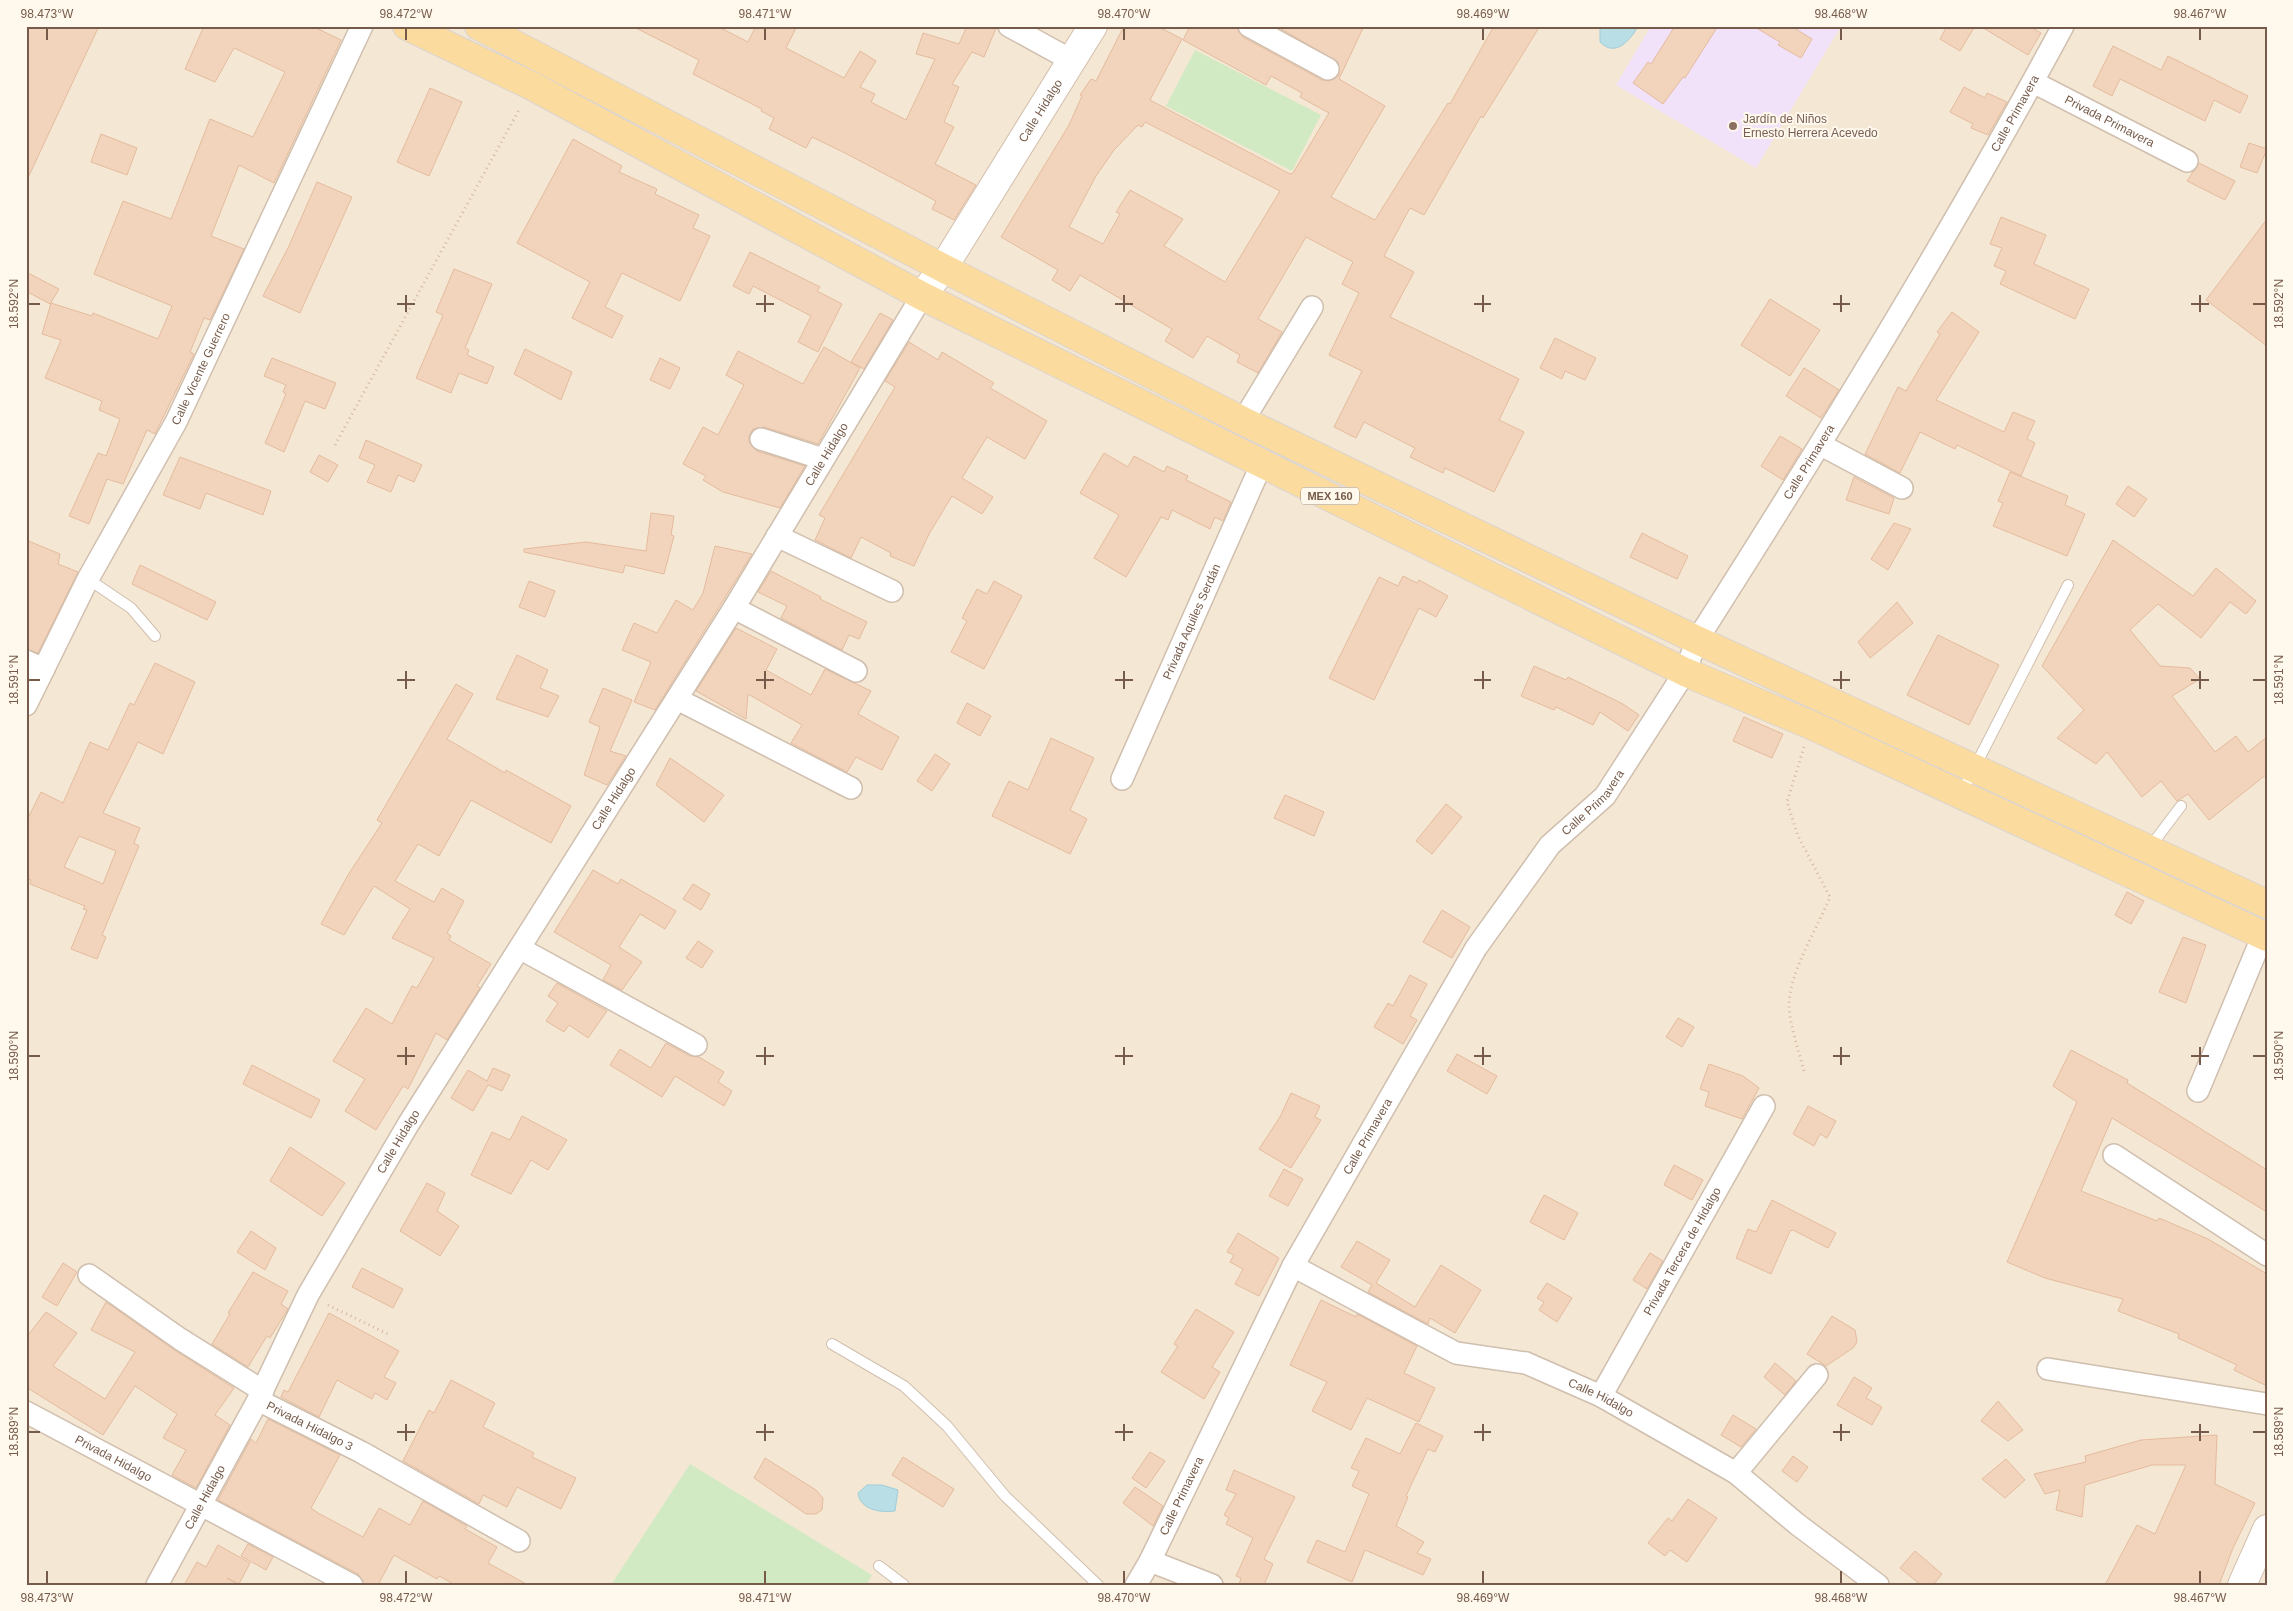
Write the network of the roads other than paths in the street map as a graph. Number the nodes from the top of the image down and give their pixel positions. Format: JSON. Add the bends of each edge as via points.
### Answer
{"nodes":[{"id":1,"x":362,"y":26,"type":"edge"},
{"id":2,"x":407,"y":26,"type":"edge"},
{"id":3,"x":479,"y":26,"type":"edge"},
{"id":4,"x":1009,"y":26,"type":"edge"},
{"id":5,"x":1093,"y":26,"type":"edge"},
{"id":6,"x":1248,"y":26,"type":"edge"},
{"id":7,"x":2063,"y":26,"type":"edge"},
{"id":8,"x":1071,"y":60,"type":"junction"},
{"id":9,"x":1328,"y":69,"type":"dead end"},
{"id":10,"x":2033,"y":82,"type":"junction"},
{"id":11,"x":2186,"y":161,"type":"dead end"},
{"id":12,"x":943,"y":268,"type":"junction"},
{"id":13,"x":922,"y":296,"type":"junction"},
{"id":14,"x":1312,"y":306,"type":"dead end"},
{"id":15,"x":1178,"y":387,"type":"junction"},
{"id":16,"x":1160,"y":414,"type":"junction"},
{"id":17,"x":1243,"y":421,"type":"junction"},
{"id":18,"x":761,"y":439,"type":"dead end"},
{"id":19,"x":1820,"y":445,"type":"junction"},
{"id":20,"x":823,"y":459,"type":"junction"},
{"id":21,"x":1262,"y":463,"type":"junction"},
{"id":22,"x":1902,"y":488,"type":"dead end"},
{"id":23,"x":777,"y":536,"type":"junction"},
{"id":24,"x":88,"y":579,"type":"junction"},
{"id":25,"x":2068,"y":585,"type":"dead end"},
{"id":26,"x":892,"y":591,"type":"dead end"},
{"id":27,"x":734,"y":608,"type":"junction"},
{"id":28,"x":155,"y":636,"type":"dead end"},
{"id":29,"x":1697,"y":640,"type":"junction"},
{"id":30,"x":35,"y":665,"type":"edge"},
{"id":31,"x":856,"y":671,"type":"dead end"},
{"id":32,"x":1685,"y":672,"type":"junction"},
{"id":33,"x":677,"y":699,"type":"junction"},
{"id":34,"x":26,"y":705,"type":"edge"},
{"id":35,"x":1973,"y":767,"type":"junction"},
{"id":36,"x":1122,"y":779,"type":"dead end"},
{"id":37,"x":851,"y":788,"type":"dead end"},
{"id":38,"x":1960,"y":795,"type":"junction"},
{"id":39,"x":2181,"y":806,"type":"dead end"},
{"id":40,"x":2140,"y":864,"type":"junction"},
{"id":41,"x":2265,"y":898,"type":"edge"},
{"id":42,"x":2265,"y":936,"type":"edge"},
{"id":43,"x":521,"y":949,"type":"junction"},
{"id":44,"x":696,"y":1045,"type":"dead end"},
{"id":45,"x":2198,"y":1091,"type":"dead end"},
{"id":46,"x":1764,"y":1106,"type":"dead end"},
{"id":47,"x":2114,"y":1155,"type":"dead end"},
{"id":48,"x":2267,"y":1255,"type":"edge"},
{"id":49,"x":1293,"y":1266,"type":"junction"},
{"id":50,"x":89,"y":1275,"type":"dead end"},
{"id":51,"x":832,"y":1344,"type":"dead end"},
{"id":52,"x":2048,"y":1370,"type":"dead end"},
{"id":53,"x":1817,"y":1375,"type":"dead end"},
{"id":54,"x":261,"y":1395,"type":"junction"},
{"id":55,"x":1601,"y":1396,"type":"junction"},
{"id":56,"x":2267,"y":1404,"type":"edge"},
{"id":57,"x":26,"y":1412,"type":"edge"},
{"id":58,"x":1736,"y":1473,"type":"junction"},
{"id":59,"x":201,"y":1505,"type":"junction"},
{"id":60,"x":2267,"y":1528,"type":"edge"},
{"id":61,"x":519,"y":1541,"type":"dead end"},
{"id":62,"x":1150,"y":1561,"type":"junction"},
{"id":63,"x":879,"y":1566,"type":"dead end"},
{"id":64,"x":157,"y":1585,"type":"edge"},
{"id":65,"x":352,"y":1585,"type":"edge"},
{"id":66,"x":904,"y":1585,"type":"edge"},
{"id":67,"x":1098,"y":1585,"type":"edge"},
{"id":68,"x":1136,"y":1585,"type":"edge"},
{"id":69,"x":1212,"y":1585,"type":"edge"},
{"id":70,"x":1878,"y":1585,"type":"edge"},
{"id":71,"x":2242,"y":1585,"type":"edge"}],
"edges":[{"from":1,"to":24,"type":"street","name":"Calle Vicente Guerrero","via":[[176,422]]},
{"from":2,"to":13,"type":"main road","number":"MEX 160","via":[[532,86]]},
{"from":3,"to":12,"type":"main road","number":"MEX 160"},
{"from":4,"to":8,"type":"street"},
{"from":5,"to":8,"type":"street","name":"Calle Hidalgo"},
{"from":6,"to":9,"type":"street"},
{"from":7,"to":10,"type":"street","name":"Calle Primavera"},
{"from":8,"to":12,"type":"street","name":"Calle Hidalgo"},
{"from":10,"to":11,"type":"street","name":"Privada Primavera"},
{"from":10,"to":19,"type":"street","name":"Calle Primavera","via":[[1964,205]]},
{"from":12,"to":13,"type":"street","name":"Calle Hidalgo"},
{"from":12,"to":15,"type":"main road","number":"MEX 160"},
{"from":13,"to":16,"type":"main road","number":"MEX 160"},
{"from":13,"to":20,"type":"street","name":"Calle Hidalgo"},
{"from":14,"to":17,"type":"street"},
{"from":15,"to":16,"type":"street"},
{"from":15,"to":17,"type":"main road","number":"MEX 160"},
{"from":16,"to":21,"type":"main road","number":"MEX 160"},
{"from":17,"to":29,"type":"main road","number":"MEX 160"},
{"from":18,"to":20,"type":"street"},
{"from":19,"to":22,"type":"street"},
{"from":19,"to":29,"type":"street","name":"Calle Primavera"},
{"from":20,"to":23,"type":"street","name":"Calle Hidalgo"},
{"from":21,"to":32,"type":"main road","number":"MEX 160"},
{"from":21,"to":36,"type":"street","name":"Privada Aquiles Serdán"},
{"from":23,"to":26,"type":"street"},
{"from":23,"to":27,"type":"street","name":"Calle Hidalgo"},
{"from":24,"to":28,"type":"lane","via":[[131,608]]},
{"from":24,"to":30,"type":"street","name":"Calle Vicente Guerrero"},
{"from":25,"to":35,"type":"lane"},
{"from":27,"to":31,"type":"street"},
{"from":27,"to":33,"type":"street","name":"Calle Hidalgo"},
{"from":29,"to":32,"type":"street","name":"Calle Primavera"},
{"from":29,"to":35,"type":"main road","number":"MEX 160"},
{"from":30,"to":34,"type":"street","name":"Calle Vicente Guerrero"},
{"from":32,"to":38,"type":"main road","number":"MEX 160","via":[[1811,725]]},
{"from":32,"to":49,"type":"street","name":"Calle Primavera","via":[[1605,796],[1550,845],[1476,948]]},
{"from":33,"to":37,"type":"street"},
{"from":33,"to":43,"type":"street","name":"Calle Hidalgo"},
{"from":35,"to":38,"type":"lane"},
{"from":35,"to":40,"type":"main road","number":"MEX 160"},
{"from":38,"to":40,"type":"main road","number":"MEX 160"},
{"from":39,"to":40,"type":"lane"},
{"from":40,"to":41,"type":"main road","number":"MEX 160"},
{"from":40,"to":42,"type":"main road","number":"MEX 160"},
{"from":42,"to":45,"type":"street"},
{"from":43,"to":44,"type":"street"},
{"from":43,"to":54,"type":"street","name":"Calle Hidalgo","via":[[409,1123],[308,1295]]},
{"from":46,"to":55,"type":"street","name":"Privada Tercera de Hidalgo"},
{"from":47,"to":48,"type":"street"},
{"from":49,"to":55,"type":"street","name":"Calle Hidalgo","via":[[1456,1352],[1526,1363]]},
{"from":49,"to":62,"type":"street","name":"Calle Primavera"},
{"from":50,"to":54,"type":"street","name":"Privada Hidalgo 3"},
{"from":51,"to":67,"type":"lane","via":[[904,1386],[947,1426],[1005,1496]]},
{"from":52,"to":56,"type":"street"},
{"from":53,"to":58,"type":"street"},
{"from":54,"to":59,"type":"street","name":"Calle Hidalgo"},
{"from":54,"to":61,"type":"street","name":"Privada Hidalgo 3"},
{"from":55,"to":58,"type":"street","name":"Calle Hidalgo"},
{"from":57,"to":59,"type":"street","name":"Privada Hidalgo"},
{"from":58,"to":70,"type":"street","name":"Calle Hidalgo"},
{"from":59,"to":64,"type":"street","name":"Calle Hidalgo"},
{"from":59,"to":65,"type":"street","name":"Privada Hidalgo"},
{"from":60,"to":71,"type":"street"},
{"from":62,"to":68,"type":"street","name":"Calle Primavera"},
{"from":62,"to":69,"type":"street"},
{"from":63,"to":66,"type":"lane"}]}
